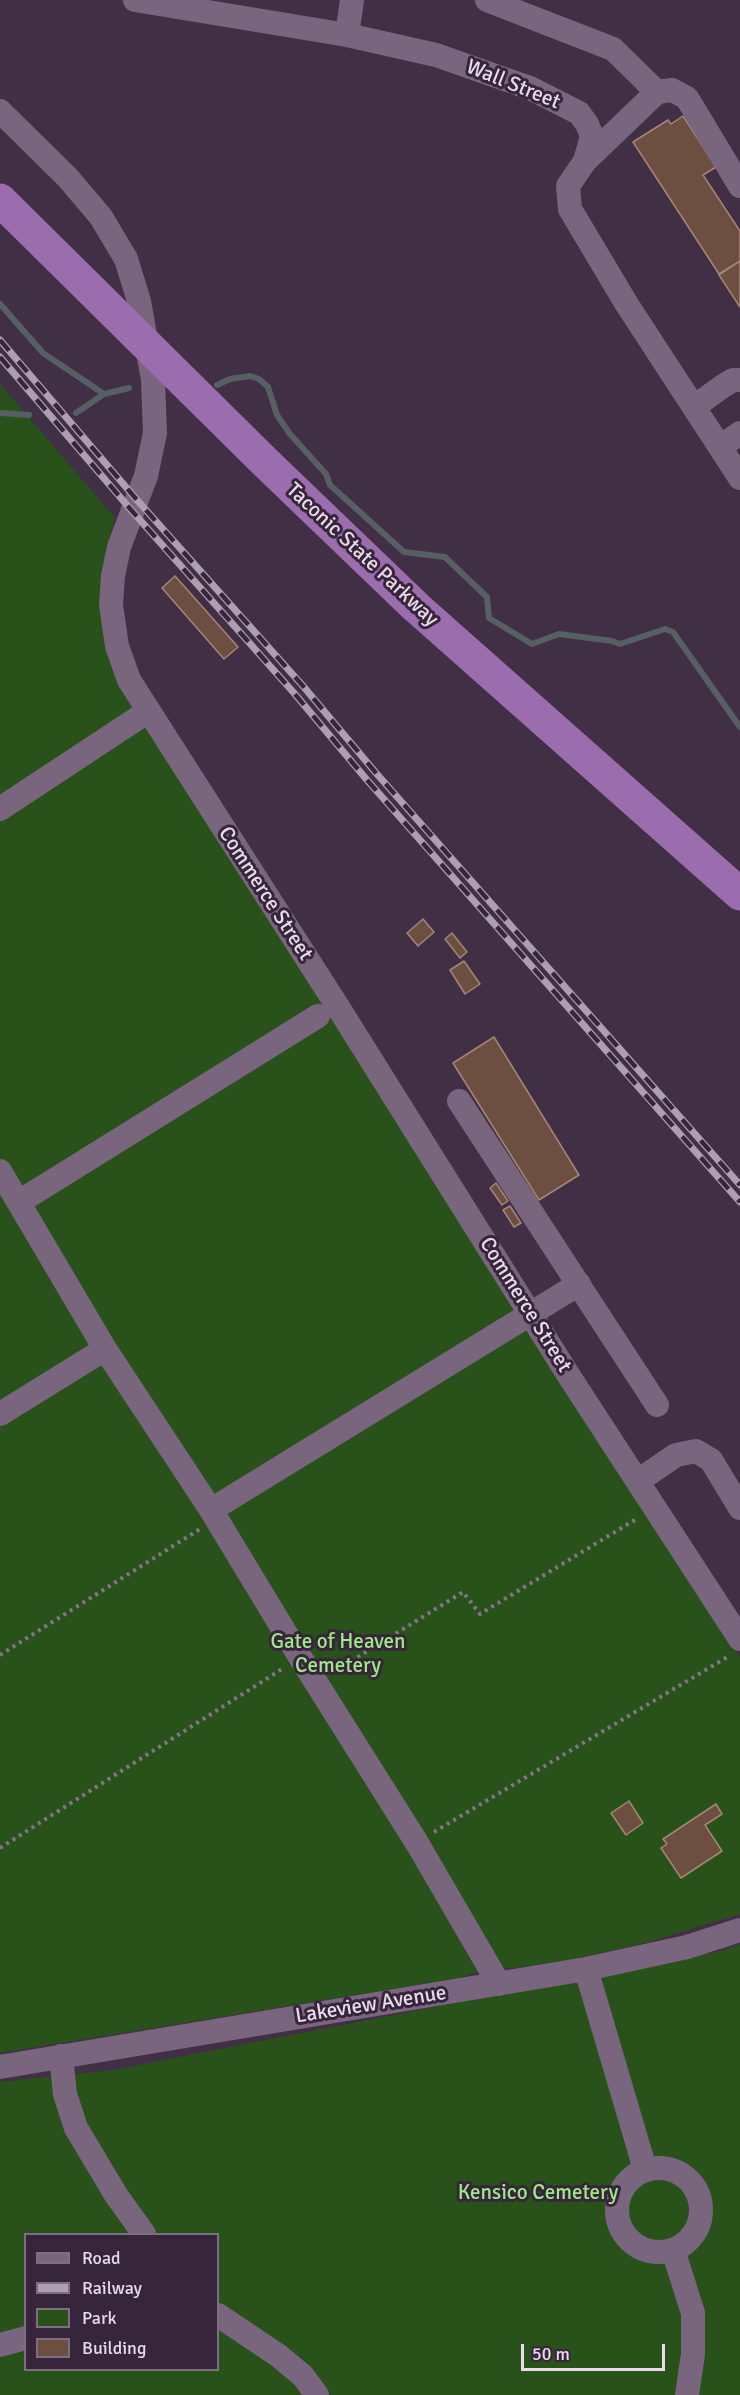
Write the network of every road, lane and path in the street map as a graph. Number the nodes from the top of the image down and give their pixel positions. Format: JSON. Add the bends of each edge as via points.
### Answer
{"nodes":[{"id":1,"x":135,"y":0,"type":"edge"},
{"id":2,"x":352,"y":0,"type":"edge"},
{"id":3,"x":487,"y":0,"type":"edge"},
{"id":4,"x":347,"y":35,"type":"junction"},
{"id":5,"x":657,"y":92,"type":"junction"},
{"id":6,"x":0,"y":111,"type":"edge"},
{"id":7,"x":585,"y":161,"type":"junction"},
{"id":8,"x":740,"y":186,"type":"edge"},
{"id":9,"x":0,"y":200,"type":"edge"},
{"id":10,"x":0,"y":229,"type":"edge"},
{"id":11,"x":148,"y":347,"type":"junction"},
{"id":12,"x":153,"y":380,"type":"junction"},
{"id":13,"x":740,"y":380,"type":"edge"},
{"id":14,"x":694,"y":407,"type":"junction"},
{"id":15,"x":740,"y":433,"type":"edge"},
{"id":16,"x":720,"y":447,"type":"junction"},
{"id":17,"x":740,"y":478,"type":"edge"},
{"id":18,"x":147,"y":712,"type":"junction"},
{"id":19,"x":0,"y":808,"type":"edge"},
{"id":20,"x":740,"y":894,"type":"edge"},
{"id":21,"x":740,"y":920,"type":"edge"},
{"id":22,"x":318,"y":1016,"type":"dead end"},
{"id":23,"x":459,"y":1101,"type":"dead end"},
{"id":24,"x":0,"y":1172,"type":"edge"},
{"id":25,"x":19,"y":1202,"type":"junction"},
{"id":26,"x":579,"y":1284,"type":"junction"},
{"id":27,"x":532,"y":1314,"type":"junction"},
{"id":28,"x":105,"y":1349,"type":"junction"},
{"id":29,"x":657,"y":1404,"type":"dead end"},
{"id":30,"x":0,"y":1414,"type":"edge"},
{"id":31,"x":638,"y":1481,"type":"junction"},
{"id":32,"x":656,"y":1508,"type":"junction"},
{"id":33,"x":740,"y":1508,"type":"edge"},
{"id":34,"x":213,"y":1515,"type":"junction"},
{"id":35,"x":735,"y":1647,"type":"edge"},
{"id":36,"x":0,"y":1655,"type":"edge"},
{"id":37,"x":300,"y":1657,"type":"junction"},
{"id":38,"x":316,"y":1683,"type":"junction"},
{"id":39,"x":417,"y":1843,"type":"junction"},
{"id":40,"x":0,"y":1848,"type":"edge"},
{"id":41,"x":740,"y":1930,"type":"edge"},
{"id":42,"x":586,"y":1969,"type":"junction"},
{"id":43,"x":499,"y":1984,"type":"junction"},
{"id":44,"x":61,"y":2056,"type":"junction"},
{"id":45,"x":0,"y":2067,"type":"edge"},
{"id":46,"x":645,"y":2169,"type":"junction"},
{"id":47,"x":143,"y":2233,"type":"edge"},
{"id":48,"x":673,"y":2250,"type":"junction"},
{"id":49,"x":219,"y":2316,"type":"edge"},
{"id":50,"x":24,"y":2339,"type":"edge"},
{"id":51,"x":0,"y":2345,"type":"edge"},
{"id":52,"x":317,"y":2395,"type":"edge"},
{"id":53,"x":687,"y":2395,"type":"edge"}],
"edges":[{"from":1,"to":4,"type":"street","name":"Wall Street"},
{"from":2,"to":4,"type":"street"},
{"from":3,"to":5,"type":"street","via":[[613,49]]},
{"from":4,"to":7,"type":"street","name":"Wall Street","via":[[436,55],[530,88],[579,112],[592,136]]},
{"from":5,"to":7,"type":"street"},
{"from":5,"to":8,"type":"street","via":[[672,90],[687,98]]},
{"from":6,"to":11,"type":"street","name":"Commerce Street","via":[[78,188],[111,232],[130,270]]},
{"from":7,"to":14,"type":"street","name":"Wall Street","via":[[568,186],[570,209]]},
{"from":9,"to":11,"type":"highway","name":"Taconic State Parkway"},
{"from":10,"to":12,"type":"highway","name":"Taconic State Parkway"},
{"from":11,"to":12,"type":"street","name":"Commerce Street"},
{"from":11,"to":20,"type":"highway","name":"Taconic State Parkway","via":[[416,607]]},
{"from":12,"to":18,"type":"street","name":"Commerce Street","via":[[153,445],[146,476],[119,547],[111,605],[117,646],[129,680]]},
{"from":12,"to":21,"type":"highway","name":"Taconic State Parkway","via":[[408,627]]},
{"from":13,"to":14,"type":"street","via":[[733,380]]},
{"from":14,"to":16,"type":"street","name":"Wall Street"},
{"from":15,"to":16,"type":"street"},
{"from":16,"to":17,"type":"street","name":"Wall Street"},
{"from":18,"to":19,"type":"street"},
{"from":18,"to":27,"type":"street","name":"Commerce Street"},
{"from":22,"to":25,"type":"street"},
{"from":23,"to":26,"type":"street"},
{"from":24,"to":25,"type":"street"},
{"from":25,"to":28,"type":"street"},
{"from":26,"to":27,"type":"street"},
{"from":26,"to":29,"type":"street"},
{"from":27,"to":31,"type":"street","name":"Commerce Street"},
{"from":27,"to":34,"type":"street"},
{"from":28,"to":30,"type":"street"},
{"from":28,"to":34,"type":"street"},
{"from":31,"to":32,"type":"street","name":"Commerce Street"},
{"from":31,"to":33,"type":"street","via":[[676,1455],[696,1451],[711,1460]]},
{"from":32,"to":35,"type":"street","name":"Commerce Street"},
{"from":32,"to":38,"type":"path","via":[[480,1614],[463,1592]]},
{"from":34,"to":36,"type":"path"},
{"from":34,"to":37,"type":"street"},
{"from":35,"to":39,"type":"path"},
{"from":37,"to":38,"type":"street"},
{"from":37,"to":40,"type":"path"},
{"from":38,"to":39,"type":"street"},
{"from":39,"to":43,"type":"street"},
{"from":41,"to":42,"type":"street","name":"Lakeview Avenue","via":[[687,1947]]},
{"from":42,"to":43,"type":"street","name":"Lakeview Avenue"},
{"from":42,"to":46,"type":"street"},
{"from":43,"to":44,"type":"street","name":"Lakeview Avenue"},
{"from":44,"to":45,"type":"street","name":"Lakeview Avenue"},
{"from":44,"to":47,"type":"street","via":[[65,2094],[76,2128]]},
{"from":46,"to":48,"type":"street","via":[[666,2167],[685,2176],[695,2187],[702,2208],[700,2222],[686,2242]]},
{"from":46,"to":48,"type":"street","via":[[632,2177],[618,2198],[616,2213],[622,2232],[646,2250]]},
{"from":48,"to":53,"type":"street","via":[[693,2313]]},
{"from":49,"to":52,"type":"street","via":[[295,2369]]},
{"from":50,"to":51,"type":"street"}]}
